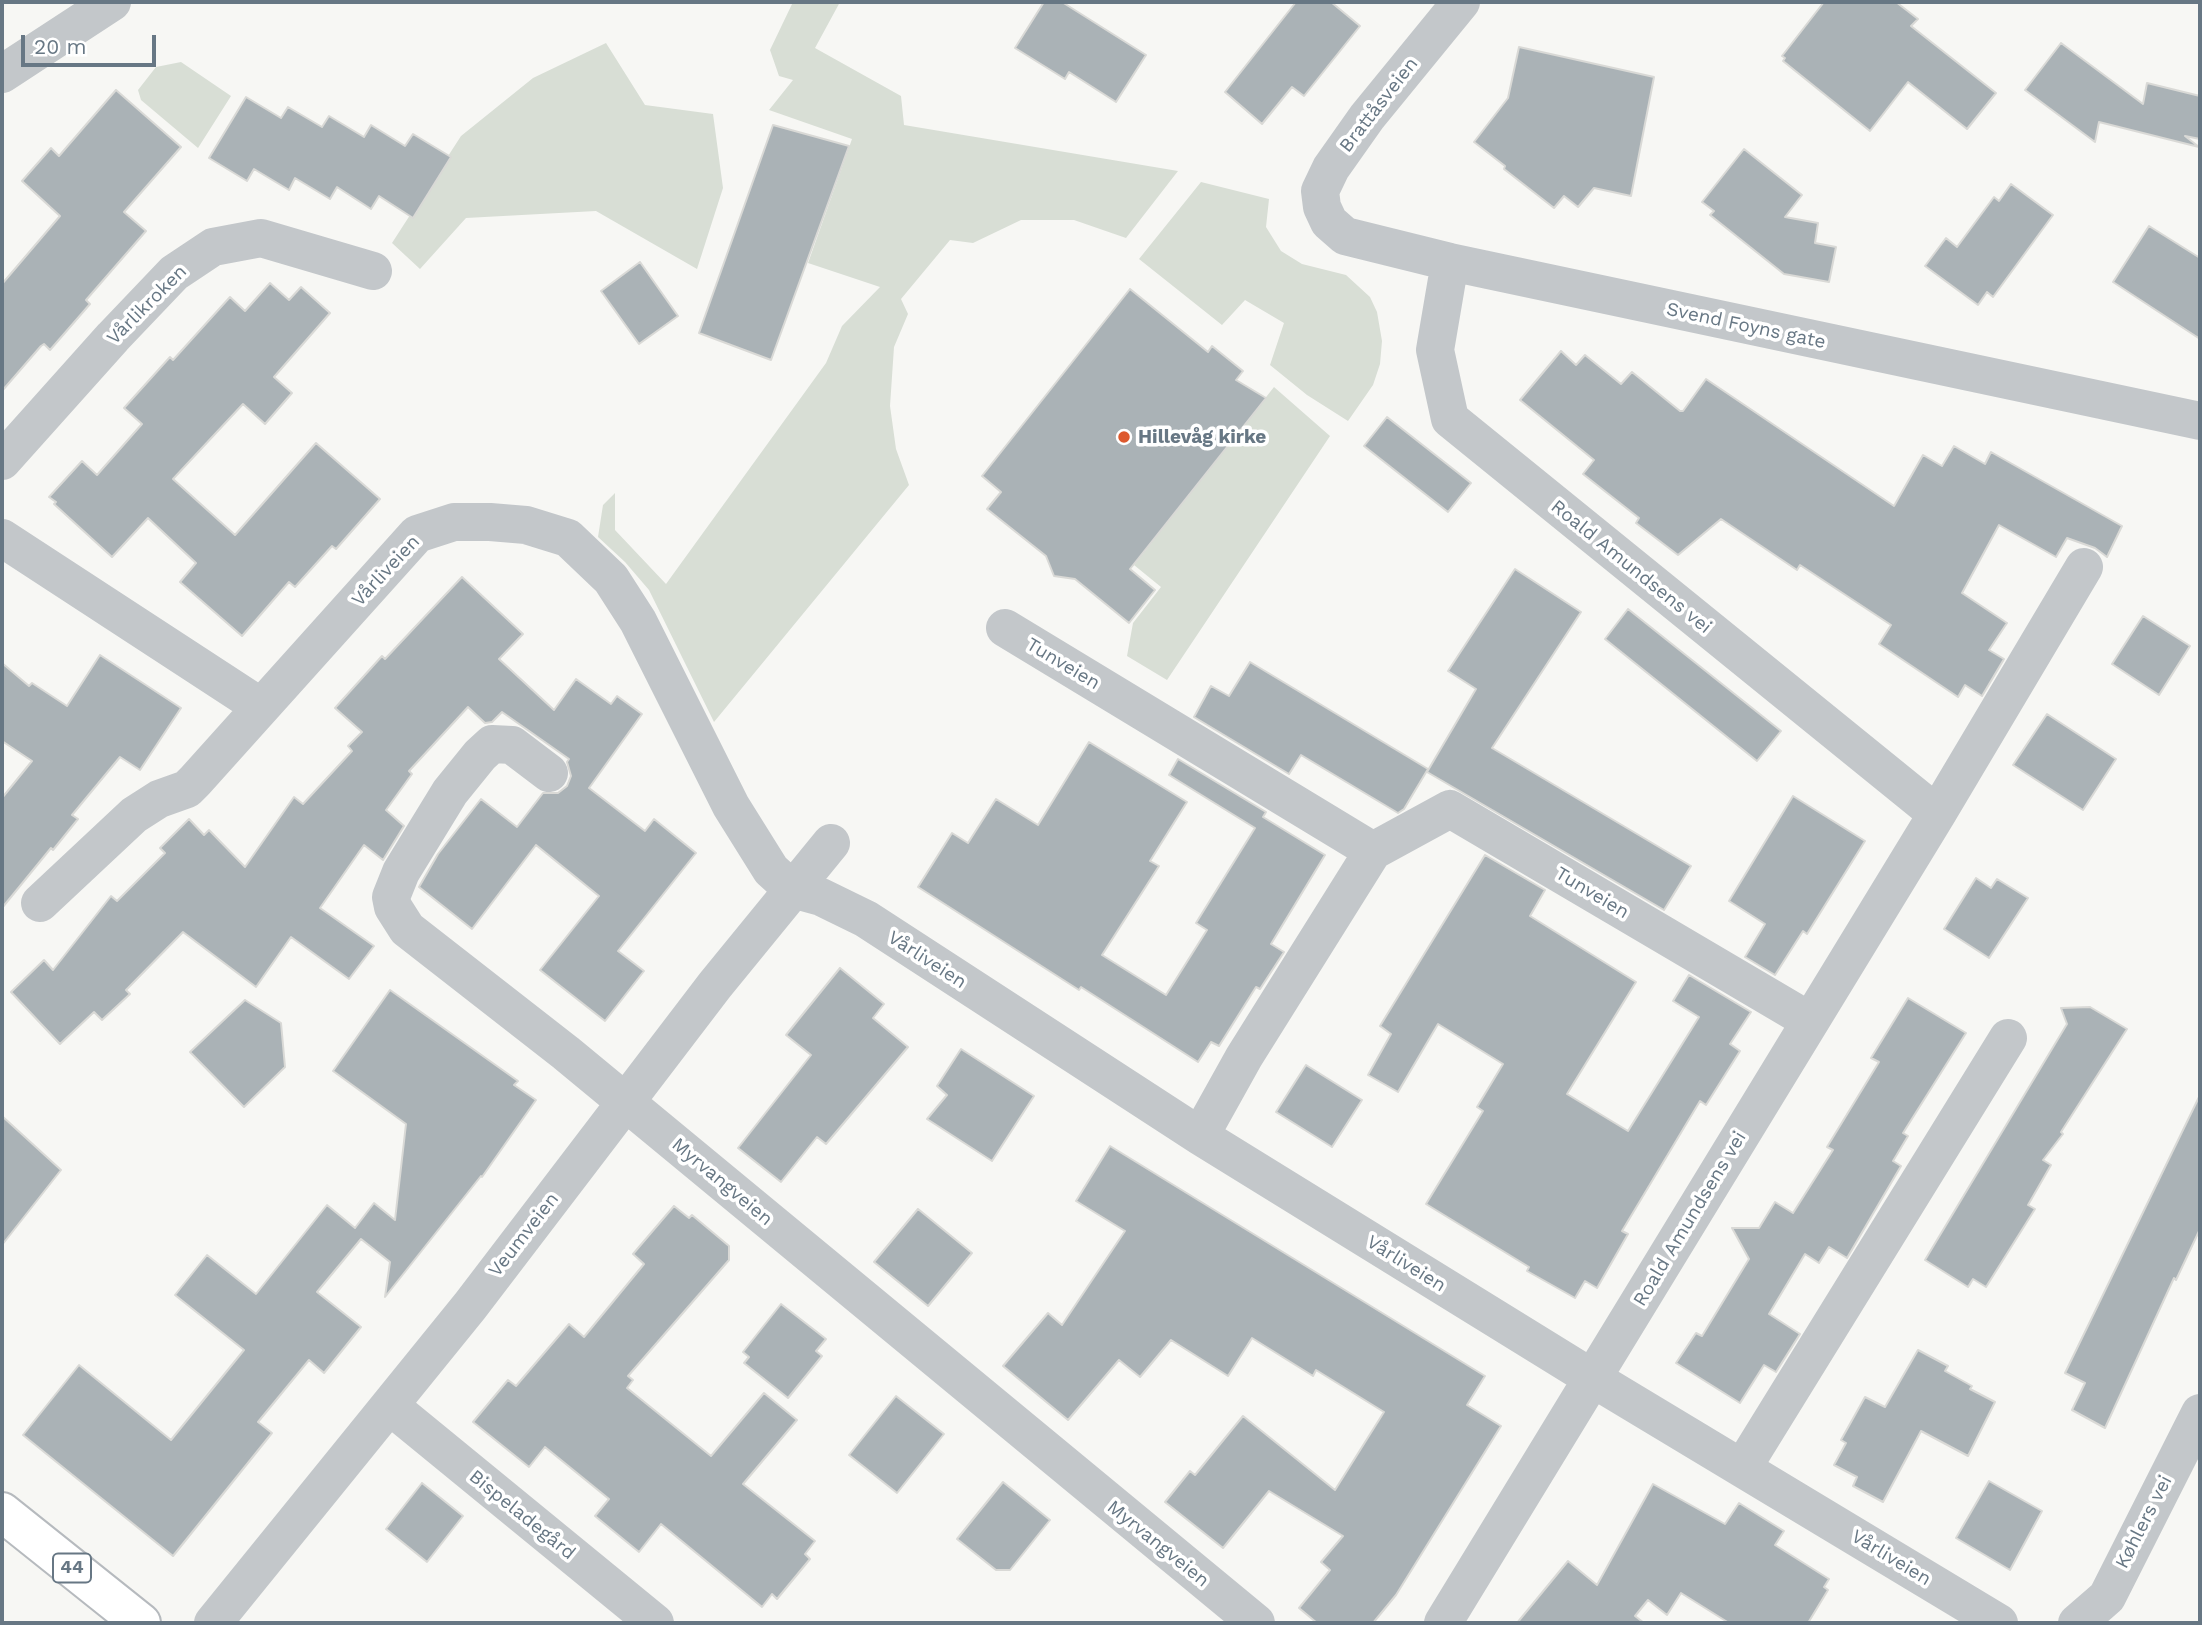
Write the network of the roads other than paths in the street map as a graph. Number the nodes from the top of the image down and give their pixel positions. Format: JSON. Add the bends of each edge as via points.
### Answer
{"nodes":[{"id":1,"x":112,"y":2,"type":"edge"},
{"id":2,"x":1441,"y":9,"type":"edge"},
{"id":3,"x":2,"y":75,"type":"edge"},
{"id":4,"x":1320,"y":191,"type":"joint"},
{"id":5,"x":1450,"y":262,"type":"junction"},
{"id":6,"x":373,"y":271,"type":"dead end"},
{"id":7,"x":2200,"y":421,"type":"edge"},
{"id":8,"x":2,"y":461,"type":"edge"},
{"id":9,"x":2,"y":538,"type":"edge"},
{"id":10,"x":2084,"y":567,"type":"dead end"},
{"id":11,"x":1005,"y":628,"type":"dead end"},
{"id":12,"x":261,"y":707,"type":"junction"},
{"id":13,"x":549,"y":773,"type":"dead end"},
{"id":14,"x":1937,"y":814,"type":"junction"},
{"id":15,"x":831,"y":843,"type":"dead end"},
{"id":16,"x":1373,"y":851,"type":"junction"},
{"id":17,"x":792,"y":889,"type":"junction"},
{"id":18,"x":40,"y":903,"type":"dead end"},
{"id":19,"x":1810,"y":1021,"type":"junction"},
{"id":20,"x":2008,"y":1038,"type":"dead end"},
{"id":21,"x":627,"y":1103,"type":"junction"},
{"id":22,"x":1200,"y":1136,"type":"junction"},
{"id":23,"x":1592,"y":1378,"type":"junction"},
{"id":24,"x":390,"y":1406,"type":"junction"},
{"id":25,"x":2200,"y":1413,"type":"edge"},
{"id":26,"x":1743,"y":1467,"type":"junction"},
{"id":27,"x":2,"y":1512,"type":"edge"},
{"id":28,"x":141,"y":1623,"type":"edge"},
{"id":29,"x":213,"y":1623,"type":"edge"},
{"id":30,"x":655,"y":1623,"type":"edge"},
{"id":31,"x":1255,"y":1623,"type":"edge"},
{"id":32,"x":1443,"y":1623,"type":"edge"},
{"id":33,"x":1998,"y":1623,"type":"edge"},
{"id":34,"x":2077,"y":1623,"type":"edge"}],
"edges":[{"from":1,"to":3,"type":"street"},
{"from":2,"to":4,"type":"street","name":"Brattåsveien","via":[[1331,168]]},
{"from":4,"to":5,"type":"street","name":"Svend Foyns gate","via":[[1329,222],[1345,236]]},
{"from":5,"to":7,"type":"street","name":"Svend Foyns gate"},
{"from":5,"to":14,"type":"street","name":"Roald Amundsens vei","via":[[1435,349],[1450,419]]},
{"from":6,"to":8,"type":"street","name":"Vårlikroken","via":[[261,238],[214,247],[174,273]]},
{"from":9,"to":12,"type":"street"},
{"from":10,"to":14,"type":"street","name":"Roald Amundsens vei"},
{"from":11,"to":16,"type":"street","name":"Tunveien"},
{"from":12,"to":17,"type":"street","name":"Vårliveien","via":[[417,534],[454,522],[490,522],[526,525],[568,538],[611,579],[631,610],[731,806],[771,870]]},
{"from":12,"to":18,"type":"street","name":"Vårliveien","via":[[187,789],[134,815]]},
{"from":13,"to":21,"type":"street","name":"Myrvangveien","via":[[512,745],[492,744],[450,792],[407,862],[391,897],[393,907],[407,929]]},
{"from":14,"to":19,"type":"street","name":"Roald Amundsens vei"},
{"from":15,"to":17,"type":"street","name":"Veumveien"},
{"from":16,"to":19,"type":"street","name":"Tunveien","via":[[1450,809]]},
{"from":16,"to":22,"type":"street","name":"Tunveien"},
{"from":17,"to":21,"type":"street","name":"Veumveien"},
{"from":17,"to":22,"type":"street","name":"Vårliveien","via":[[866,919]]},
{"from":19,"to":23,"type":"street","name":"Roald Amundsens vei"},
{"from":20,"to":26,"type":"street"},
{"from":21,"to":24,"type":"street","name":"Veumveien"},
{"from":21,"to":31,"type":"street","name":"Myrvangveien"},
{"from":22,"to":23,"type":"street","name":"Vårliveien"},
{"from":23,"to":26,"type":"street","name":"Vårliveien"},
{"from":23,"to":32,"type":"street","name":"Roald Amundsens vei"},
{"from":24,"to":29,"type":"street","name":"Veumveien"},
{"from":24,"to":30,"type":"street","name":"Bispeladegård"},
{"from":25,"to":34,"type":"street","name":"Køhlers vei","via":[[2107,1597]]},
{"from":26,"to":33,"type":"street","name":"Vårliveien"},
{"from":27,"to":28,"type":"main road","number":"44"}]}
